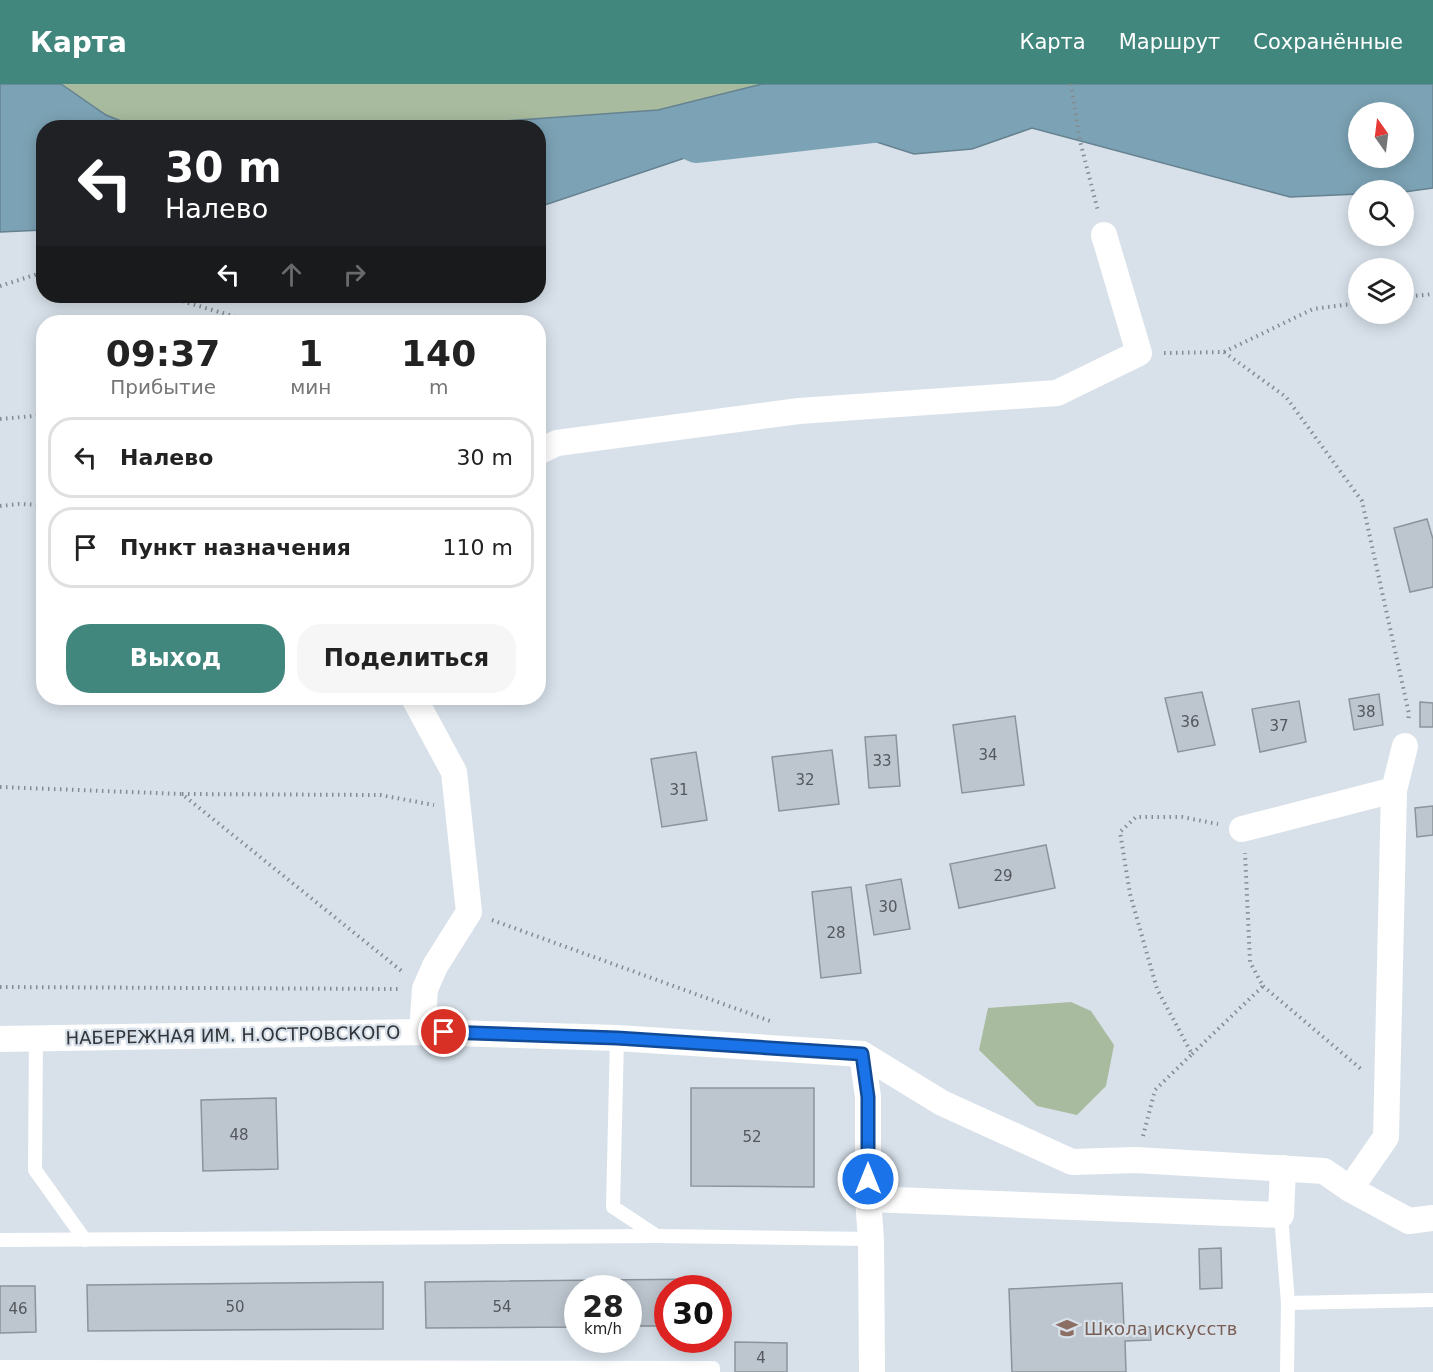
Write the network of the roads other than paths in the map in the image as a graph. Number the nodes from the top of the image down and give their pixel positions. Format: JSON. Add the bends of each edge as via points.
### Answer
{"nodes":[{"id":1,"x":1104,"y":235,"type":"road end"},
{"id":2,"x":546,"y":448,"type":"edge"},
{"id":3,"x":418,"y":705,"type":"edge"},
{"id":4,"x":1405,"y":746,"type":"road end"},
{"id":5,"x":1394,"y":790,"type":"junction"},
{"id":6,"x":1242,"y":829,"type":"road end"},
{"id":7,"x":422,"y":1032,"type":"junction"},
{"id":8,"x":617,"y":1038,"type":"junction"},
{"id":9,"x":0,"y":1039,"type":"edge"},
{"id":10,"x":36,"y":1039,"type":"junction"},
{"id":11,"x":862,"y":1054,"type":"junction"},
{"id":12,"x":1283,"y":1168,"type":"junction"},
{"id":13,"x":1350,"y":1189,"type":"junction"},
{"id":14,"x":868,"y":1199,"type":"junction"},
{"id":15,"x":1281,"y":1215,"type":"junction"},
{"id":16,"x":1433,"y":1218,"type":"edge"},
{"id":17,"x":657,"y":1236,"type":"junction"},
{"id":18,"x":871,"y":1239,"type":"junction"},
{"id":19,"x":0,"y":1240,"type":"edge"},
{"id":20,"x":85,"y":1240,"type":"junction"},
{"id":21,"x":1433,"y":1300,"type":"edge"},
{"id":22,"x":1288,"y":1303,"type":"junction"},
{"id":23,"x":0,"y":1367,"type":"edge"},
{"id":24,"x":521,"y":1371,"type":"edge"},
{"id":25,"x":713,"y":1372,"type":"edge"},
{"id":26,"x":872,"y":1372,"type":"edge"},
{"id":27,"x":1287,"y":1372,"type":"edge"}],
"edges":[{"from":1,"to":2,"type":"street","via":[[1139,353],[1057,393],[799,411],[557,443]]},
{"from":3,"to":7,"type":"street","via":[[454,772],[469,912],[435,966],[425,990]]},
{"from":4,"to":5,"type":"street"},
{"from":5,"to":6,"type":"street"},
{"from":5,"to":13,"type":"street","via":[[1386,1137]]},
{"from":7,"to":8,"type":"street","name":"НАБЕРЕЖНАЯ ИМ. Н.ОСТРОВСКОГО"},
{"from":7,"to":10,"type":"street","name":"НАБЕРЕЖНАЯ ИМ. Н.ОСТРОВСКОГО"},
{"from":8,"to":11,"type":"street","name":"НАБЕРЕЖНАЯ ИМ. Н.ОСТРОВСКОГО"},
{"from":8,"to":17,"type":"lane","via":[[613,1207]]},
{"from":9,"to":10,"type":"street","name":"НАБЕРЕЖНАЯ ИМ. Н.ОСТРОВСКОГО"},
{"from":10,"to":20,"type":"lane","via":[[35,1170]]},
{"from":11,"to":12,"type":"street","via":[[942,1103],[1072,1162],[1136,1160]]},
{"from":11,"to":14,"type":"street","via":[[868,1097]]},
{"from":12,"to":13,"type":"street","via":[[1324,1171]]},
{"from":12,"to":15,"type":"street"},
{"from":13,"to":16,"type":"street","via":[[1409,1221]]},
{"from":14,"to":15,"type":"street"},
{"from":14,"to":18,"type":"street"},
{"from":15,"to":22,"type":"lane"},
{"from":17,"to":18,"type":"lane"},
{"from":17,"to":20,"type":"lane"},
{"from":18,"to":26,"type":"street"},
{"from":19,"to":20,"type":"lane"},
{"from":21,"to":22,"type":"lane"},
{"from":22,"to":27,"type":"lane"},
{"from":23,"to":24,"type":"lane"},
{"from":24,"to":25,"type":"lane","via":[[713,1368]]}]}
